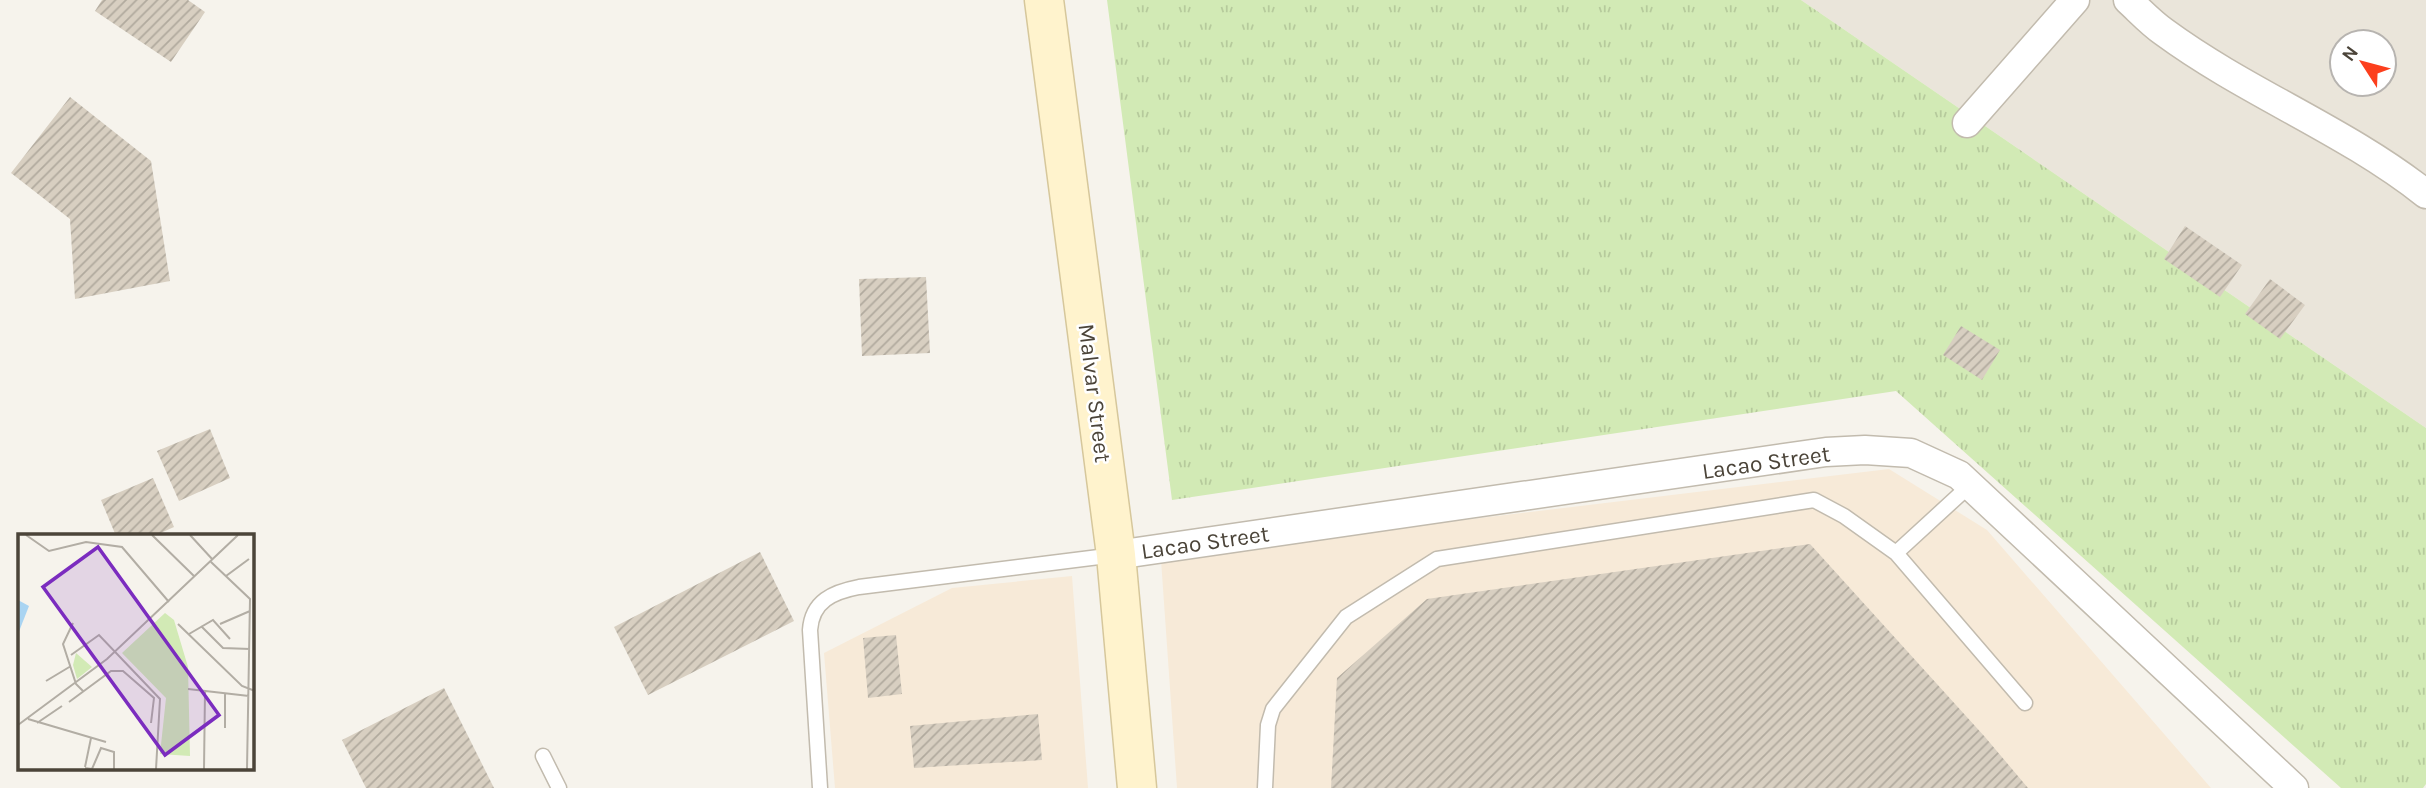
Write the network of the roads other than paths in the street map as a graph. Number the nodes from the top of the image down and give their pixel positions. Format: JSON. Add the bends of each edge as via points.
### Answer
{"nodes":[{"id":1,"x":1044,"y":0,"type":"edge"},
{"id":2,"x":2075,"y":0,"type":"edge"},
{"id":3,"x":2128,"y":0,"type":"edge"},
{"id":4,"x":1967,"y":122,"type":"dead end"},
{"id":5,"x":2426,"y":194,"type":"edge"},
{"id":6,"x":1969,"y":486,"type":"junction"},
{"id":7,"x":1896,"y":554,"type":"junction"},
{"id":8,"x":1116,"y":555,"type":"junction"},
{"id":9,"x":2025,"y":704,"type":"dead end"},
{"id":10,"x":543,"y":756,"type":"dead end"},
{"id":11,"x":559,"y":788,"type":"edge"},
{"id":12,"x":820,"y":788,"type":"edge"},
{"id":13,"x":1137,"y":788,"type":"edge"},
{"id":14,"x":1265,"y":788,"type":"edge"},
{"id":15,"x":2294,"y":788,"type":"edge"}],
"edges":[{"from":1,"to":8,"type":"main road","name":"Malvar Street"},
{"from":2,"to":4,"type":"street"},
{"from":3,"to":5,"type":"street","via":[[2202,58],[2397,171]]},
{"from":6,"to":7,"type":"lane"},
{"from":6,"to":8,"type":"street","name":"Lacao Street","via":[[1959,475],[1911,453],[1826,452]]},
{"from":6,"to":15,"type":"street","name":"Lacao Street"},
{"from":7,"to":9,"type":"lane"},
{"from":7,"to":14,"type":"lane","via":[[1814,500],[1437,559],[1346,617],[1273,709]]},
{"from":8,"to":12,"type":"lane","via":[[859,587],[828,597],[813,614],[810,630]]},
{"from":8,"to":13,"type":"main road","name":"Malvar Street"},
{"from":10,"to":11,"type":"lane"}]}
